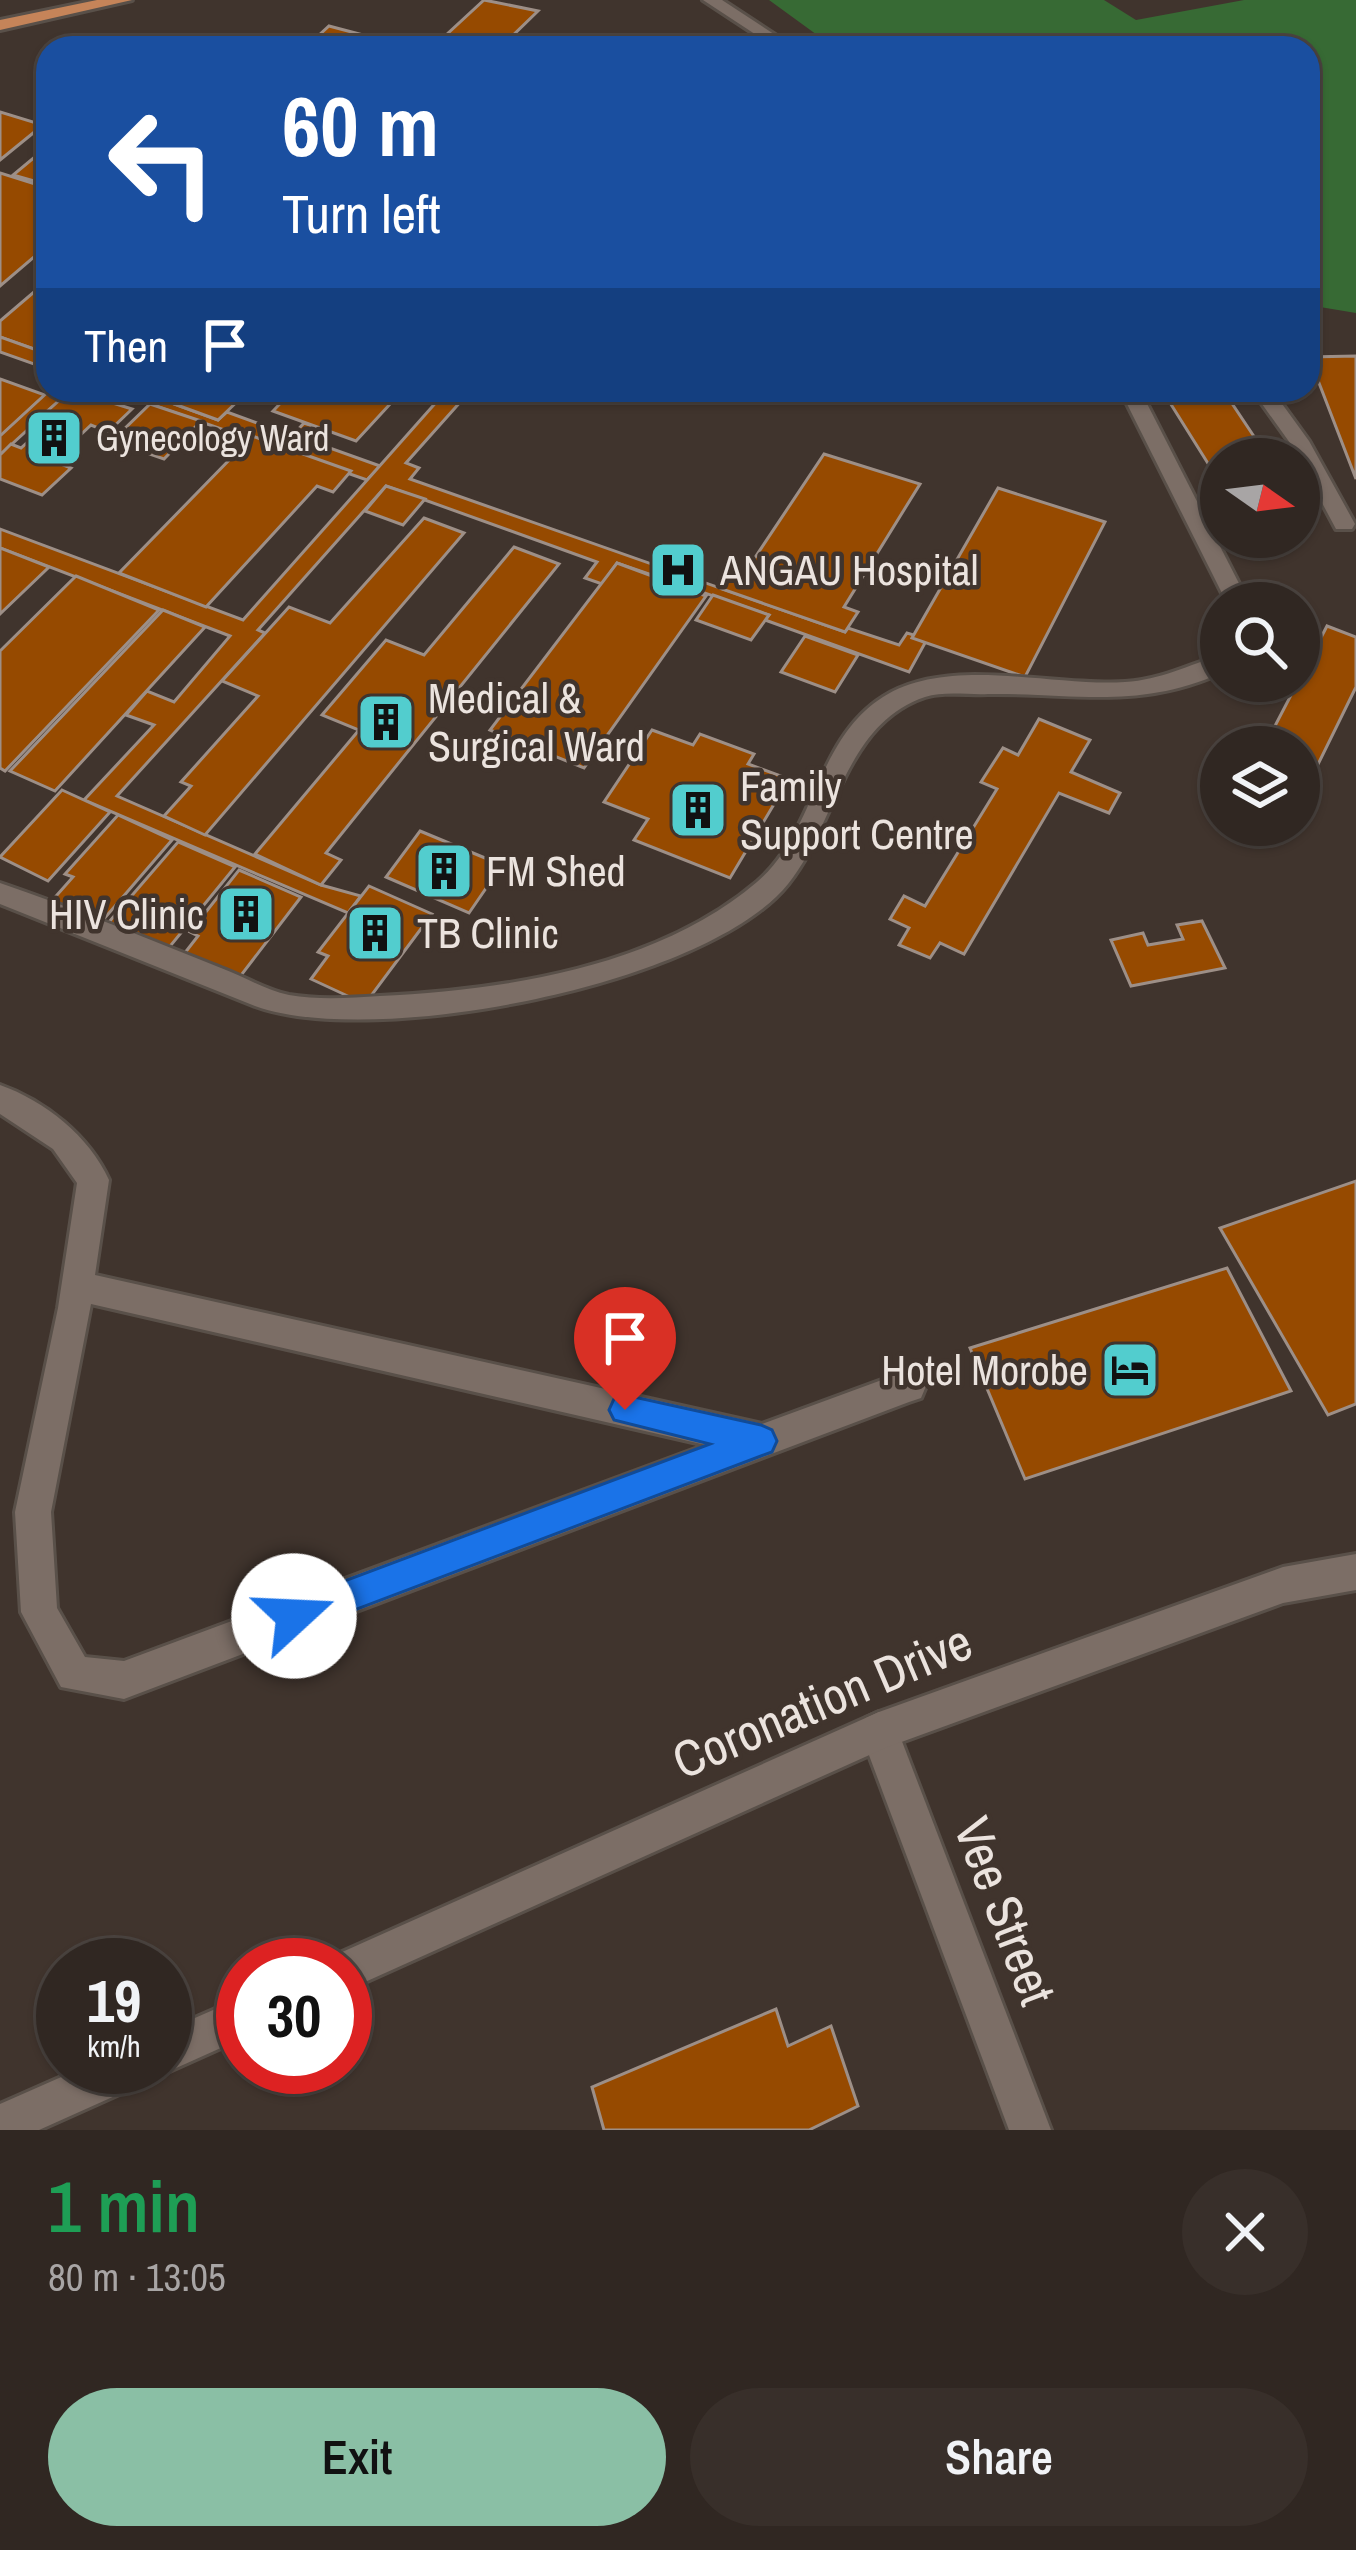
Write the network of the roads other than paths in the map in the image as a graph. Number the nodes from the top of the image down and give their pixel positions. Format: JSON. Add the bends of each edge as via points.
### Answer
{"nodes":[{"id":1,"x":123,"y":0,"type":"edge"},
{"id":2,"x":711,"y":0,"type":"edge"},
{"id":3,"x":0,"y":25,"type":"edge"},
{"id":4,"x":768,"y":36,"type":"edge"},
{"id":5,"x":1136,"y":402,"type":"edge"},
{"id":6,"x":1271,"y":402,"type":"edge"},
{"id":7,"x":1343,"y":524,"type":"dead end"},
{"id":8,"x":1227,"y":582,"type":"edge"},
{"id":9,"x":1200,"y":674,"type":"edge"},
{"id":10,"x":0,"y":893,"type":"edge"},
{"id":11,"x":0,"y":1098,"type":"edge"},
{"id":12,"x":78,"y":1286,"type":"junction"},
{"id":13,"x":909,"y":1386,"type":"dead end"},
{"id":14,"x":761,"y":1441,"type":"junction"},
{"id":15,"x":1356,"y":1572,"type":"edge"},
{"id":16,"x":879,"y":1731,"type":"junction"},
{"id":17,"x":372,"y":1959,"type":"edge"},
{"id":18,"x":71,"y":2094,"type":"edge"},
{"id":19,"x":0,"y":2126,"type":"edge"},
{"id":20,"x":1030,"y":2130,"type":"edge"}],
"edges":[{"from":1,"to":3,"type":"main road"},
{"from":2,"to":4,"type":"lane"},
{"from":5,"to":8,"type":"lane"},
{"from":6,"to":7,"type":"lane"},
{"from":9,"to":10,"type":"lane","via":[[1132,694],[998,684],[920,689],[863,723],[777,880],[746,904],[626,963],[512,996],[293,1006]]},
{"from":11,"to":12,"type":"street","via":[[64,1139],[93,1180]]},
{"from":12,"to":14,"type":"street"},
{"from":12,"to":14,"type":"street","via":[[32,1512],[39,1612],[74,1674],[124,1680]]},
{"from":13,"to":14,"type":"street"},
{"from":15,"to":16,"type":"street","name":"Coronation Drive","via":[[1283,1585]]},
{"from":16,"to":17,"type":"street","name":"Coronation Drive"},
{"from":16,"to":20,"type":"street","name":"Vee Street"},
{"from":18,"to":19,"type":"street"}]}
